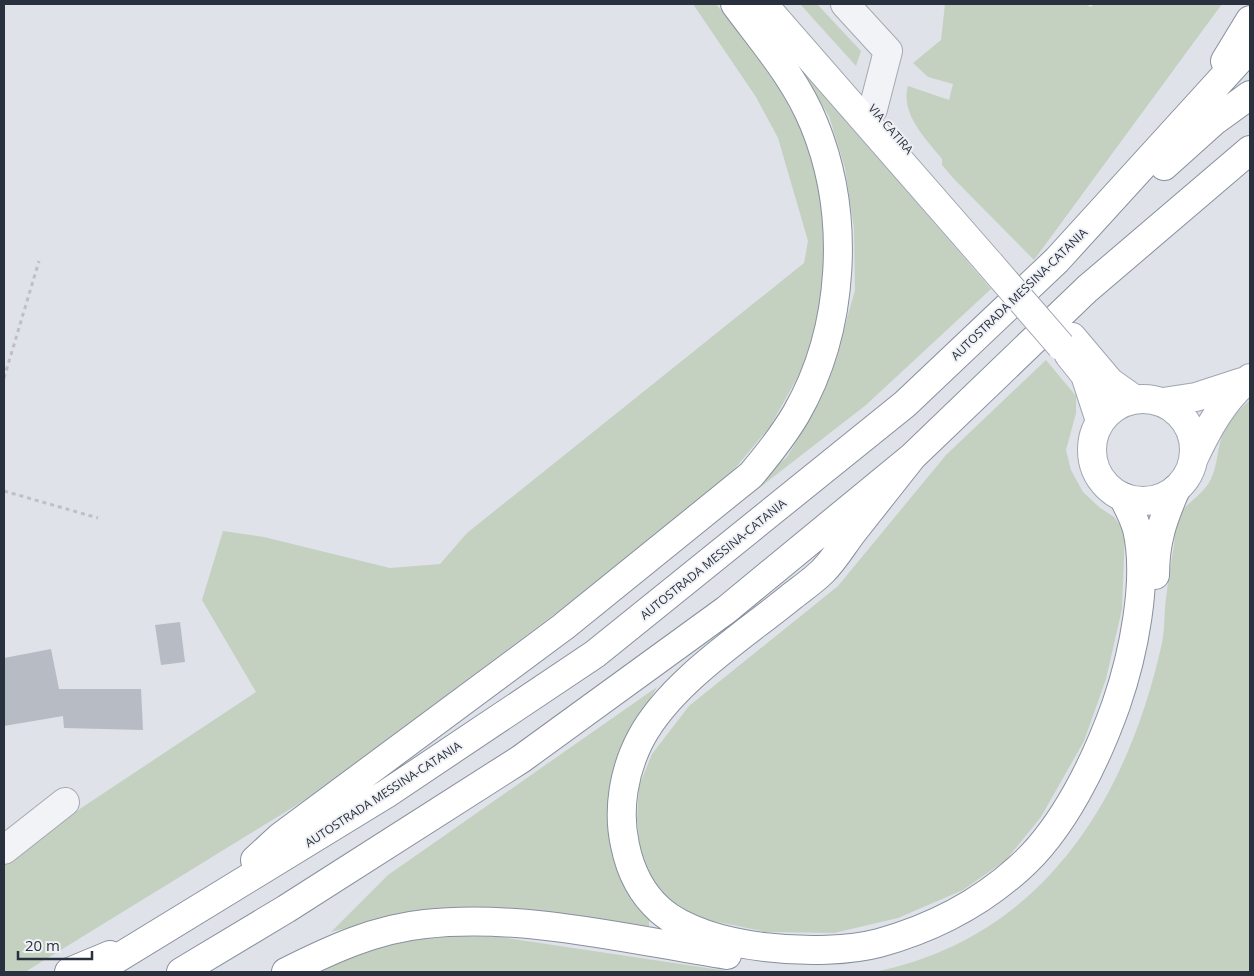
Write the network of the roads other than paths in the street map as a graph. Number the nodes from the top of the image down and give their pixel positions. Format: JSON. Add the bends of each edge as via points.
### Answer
{"nodes":[{"id":1,"x":735,"y":4,"type":"edge"},
{"id":2,"x":762,"y":4,"type":"edge"},
{"id":3,"x":782,"y":4,"type":"edge"},
{"id":4,"x":845,"y":4,"type":"edge"},
{"id":5,"x":1250,"y":20,"type":"edge"},
{"id":6,"x":1250,"y":48,"type":"edge"},
{"id":7,"x":1250,"y":82,"type":"edge"},
{"id":8,"x":1250,"y":95,"type":"edge"},
{"id":9,"x":874,"y":109,"type":"junction"},
{"id":10,"x":1205,"y":114,"type":"junction"},
{"id":11,"x":1250,"y":132,"type":"edge"},
{"id":12,"x":1250,"y":150,"type":"edge"},
{"id":13,"x":995,"y":259,"type":"junction"},
{"id":14,"x":1067,"y":342,"type":"junction"},
{"id":15,"x":996,"y":378,"type":"junction"},
{"id":16,"x":1248,"y":379,"type":"edge"},
{"id":17,"x":1134,"y":399,"type":"junction"},
{"id":18,"x":1163,"y":402,"type":"junction"},
{"id":19,"x":1100,"y":421,"type":"junction"},
{"id":20,"x":912,"y":457,"type":"junction"},
{"id":21,"x":1193,"y":460,"type":"junction"},
{"id":22,"x":1176,"y":489,"type":"junction"},
{"id":23,"x":1123,"y":497,"type":"junction"},
{"id":24,"x":65,"y":802,"type":"dead end"},
{"id":25,"x":4,"y":850,"type":"edge"},
{"id":26,"x":209,"y":902,"type":"junction"},
{"id":27,"x":286,"y":909,"type":"junction"},
{"id":28,"x":151,"y":938,"type":"junction"},
{"id":29,"x":70,"y":972,"type":"edge"},
{"id":30,"x":95,"y":972,"type":"edge"},
{"id":31,"x":181,"y":972,"type":"edge"},
{"id":32,"x":196,"y":972,"type":"edge"},
{"id":33,"x":286,"y":972,"type":"edge"}],
"edges":[{"from":1,"to":26,"type":"main road","via":[[794,84],[814,124],[834,196],[837,268],[833,307],[820,361],[797,414],[751,475],[563,627],[280,836]]},
{"from":2,"to":13,"type":"main road"},
{"from":3,"to":9,"type":"main road","name":"VIA CATIRA"},
{"from":4,"to":9,"type":"lane","via":[[888,51]]},
{"from":5,"to":10,"type":"main road"},
{"from":6,"to":10,"type":"main road","name":"AUTOSTRADA MESSINA-CATANIA"},
{"from":7,"to":10,"type":"main road"},
{"from":8,"to":10,"type":"main road"},
{"from":9,"to":13,"type":"main road","name":"VIA CATIRA"},
{"from":10,"to":26,"type":"main road","name":"AUTOSTRADA MESSINA-CATANIA","via":[[905,404],[595,654],[386,794]]},
{"from":11,"to":15,"type":"main road","via":[[1134,233],[1038,324]]},
{"from":12,"to":15,"type":"main road","via":[[1087,289]]},
{"from":13,"to":14,"type":"main road","bridge":true},
{"from":14,"to":17,"type":"main road","via":[[1110,382]]},
{"from":14,"to":19,"type":"main road","via":[[1085,375]]},
{"from":15,"to":20,"type":"main road"},
{"from":16,"to":18,"type":"main road","via":[[1230,388]]},
{"from":16,"to":21,"type":"main road","via":[[1223,406]]},
{"from":17,"to":18,"type":"main road"},
{"from":17,"to":19,"type":"main road","via":[[1115,406]]},
{"from":18,"to":21,"type":"main road","via":[[1188,426],[1194,448]]},
{"from":19,"to":23,"type":"main road","via":[[1092,442],[1094,465],[1105,484]]},
{"from":20,"to":23,"type":"main road","via":[[822,572],[682,685],[641,738],[622,797],[627,856],[646,895],[682,926],[704,934],[782,950],[850,948],[879,943],[937,922],[968,906],[1020,868],[1076,792],[1096,756],[1123,685],[1137,617],[1141,552],[1136,526]]},
{"from":20,"to":27,"type":"main road","via":[[726,610],[639,674],[521,759]]},
{"from":21,"to":22,"type":"main road","via":[[1187,476]]},
{"from":22,"to":23,"type":"main road","via":[[1151,500]]},
{"from":22,"to":33,"type":"main road","via":[[1161,524],[1155,552],[1152,618],[1146,655],[1137,689],[1109,762],[1089,800],[1052,855],[1031,878],[976,919],[883,957],[818,966],[782,965],[544,926],[481,921],[425,924],[330,949]]},
{"from":24,"to":25,"type":"lane"},
{"from":26,"to":28,"type":"main road","name":"AUTOSTRADA MESSINA-CATANIA"},
{"from":27,"to":31,"type":"main road"},
{"from":27,"to":32,"type":"main road"},
{"from":28,"to":29,"type":"main road"},
{"from":28,"to":30,"type":"main road","name":"AUTOSTRADA MESSINA-CATANIA"}]}
